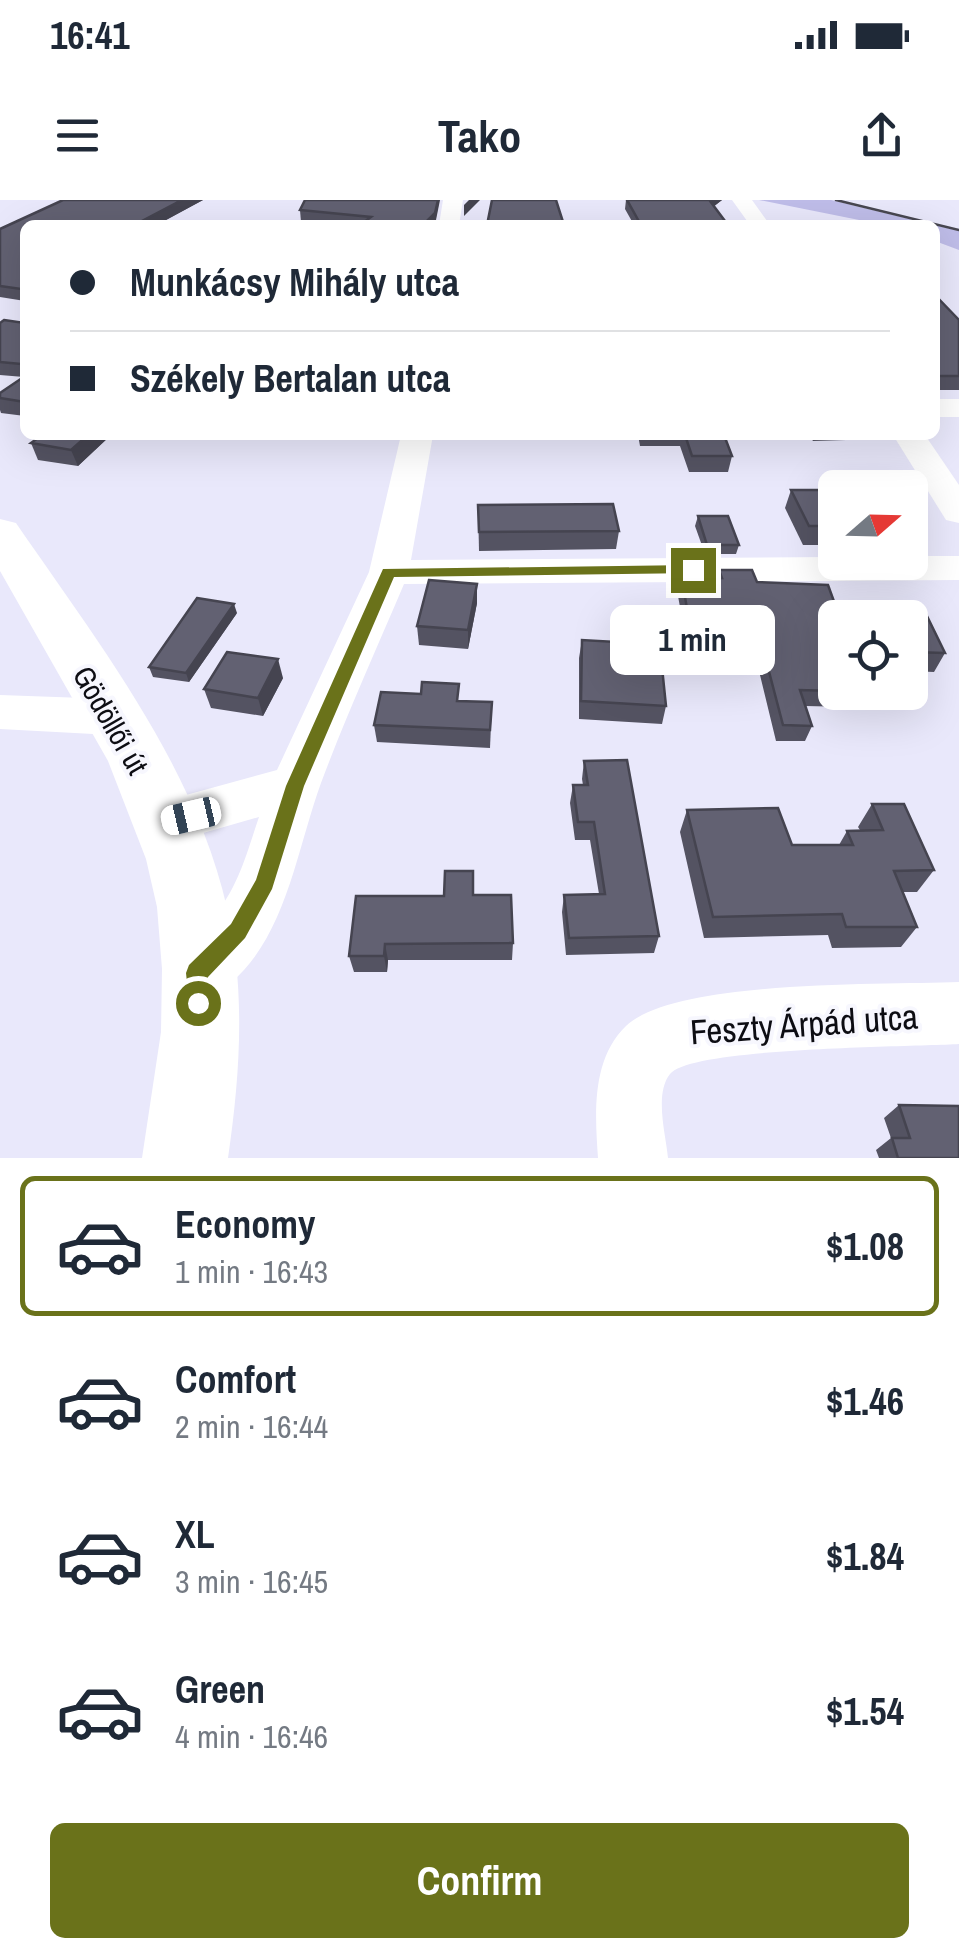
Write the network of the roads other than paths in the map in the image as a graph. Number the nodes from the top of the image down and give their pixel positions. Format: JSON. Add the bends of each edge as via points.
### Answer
{"nodes":[{"id":1,"x":415,"y":440,"type":"edge"},
{"id":2,"x":912,"y":440,"type":"edge"},
{"id":3,"x":959,"y":512,"type":"edge"},
{"id":4,"x":0,"y":533,"type":"edge"},
{"id":5,"x":959,"y":568,"type":"edge"},
{"id":6,"x":388,"y":572,"type":"junction"},
{"id":7,"x":0,"y":712,"type":"edge"},
{"id":8,"x":112,"y":717,"type":"junction"},
{"id":9,"x":295,"y":786,"type":"junction"},
{"id":10,"x":165,"y":822,"type":"junction"},
{"id":11,"x":197,"y":973,"type":"junction"},
{"id":12,"x":959,"y":1014,"type":"edge"},
{"id":13,"x":185,"y":1158,"type":"edge"},
{"id":14,"x":633,"y":1158,"type":"edge"}],
"edges":[{"from":1,"to":6,"type":"street"},
{"from":2,"to":3,"type":"street"},
{"from":4,"to":8,"type":"main road","name":"Gödöllői út"},
{"from":5,"to":6,"type":"street"},
{"from":6,"to":9,"type":"street"},
{"from":7,"to":8,"type":"street"},
{"from":8,"to":10,"type":"main road","name":"Gödöllői út"},
{"from":9,"to":10,"type":"street"},
{"from":9,"to":11,"type":"street","via":[[265,882],[238,931]]},
{"from":10,"to":11,"type":"main road","name":"Gödöllői út","via":[[192,907]]},
{"from":11,"to":13,"type":"main road","name":"Gödöllői út","via":[[200,1063]]},
{"from":12,"to":14,"type":"street","name":"Feszty Árpád utca","via":[[725,1024],[670,1034],[647,1051],[631,1082]]}]}
